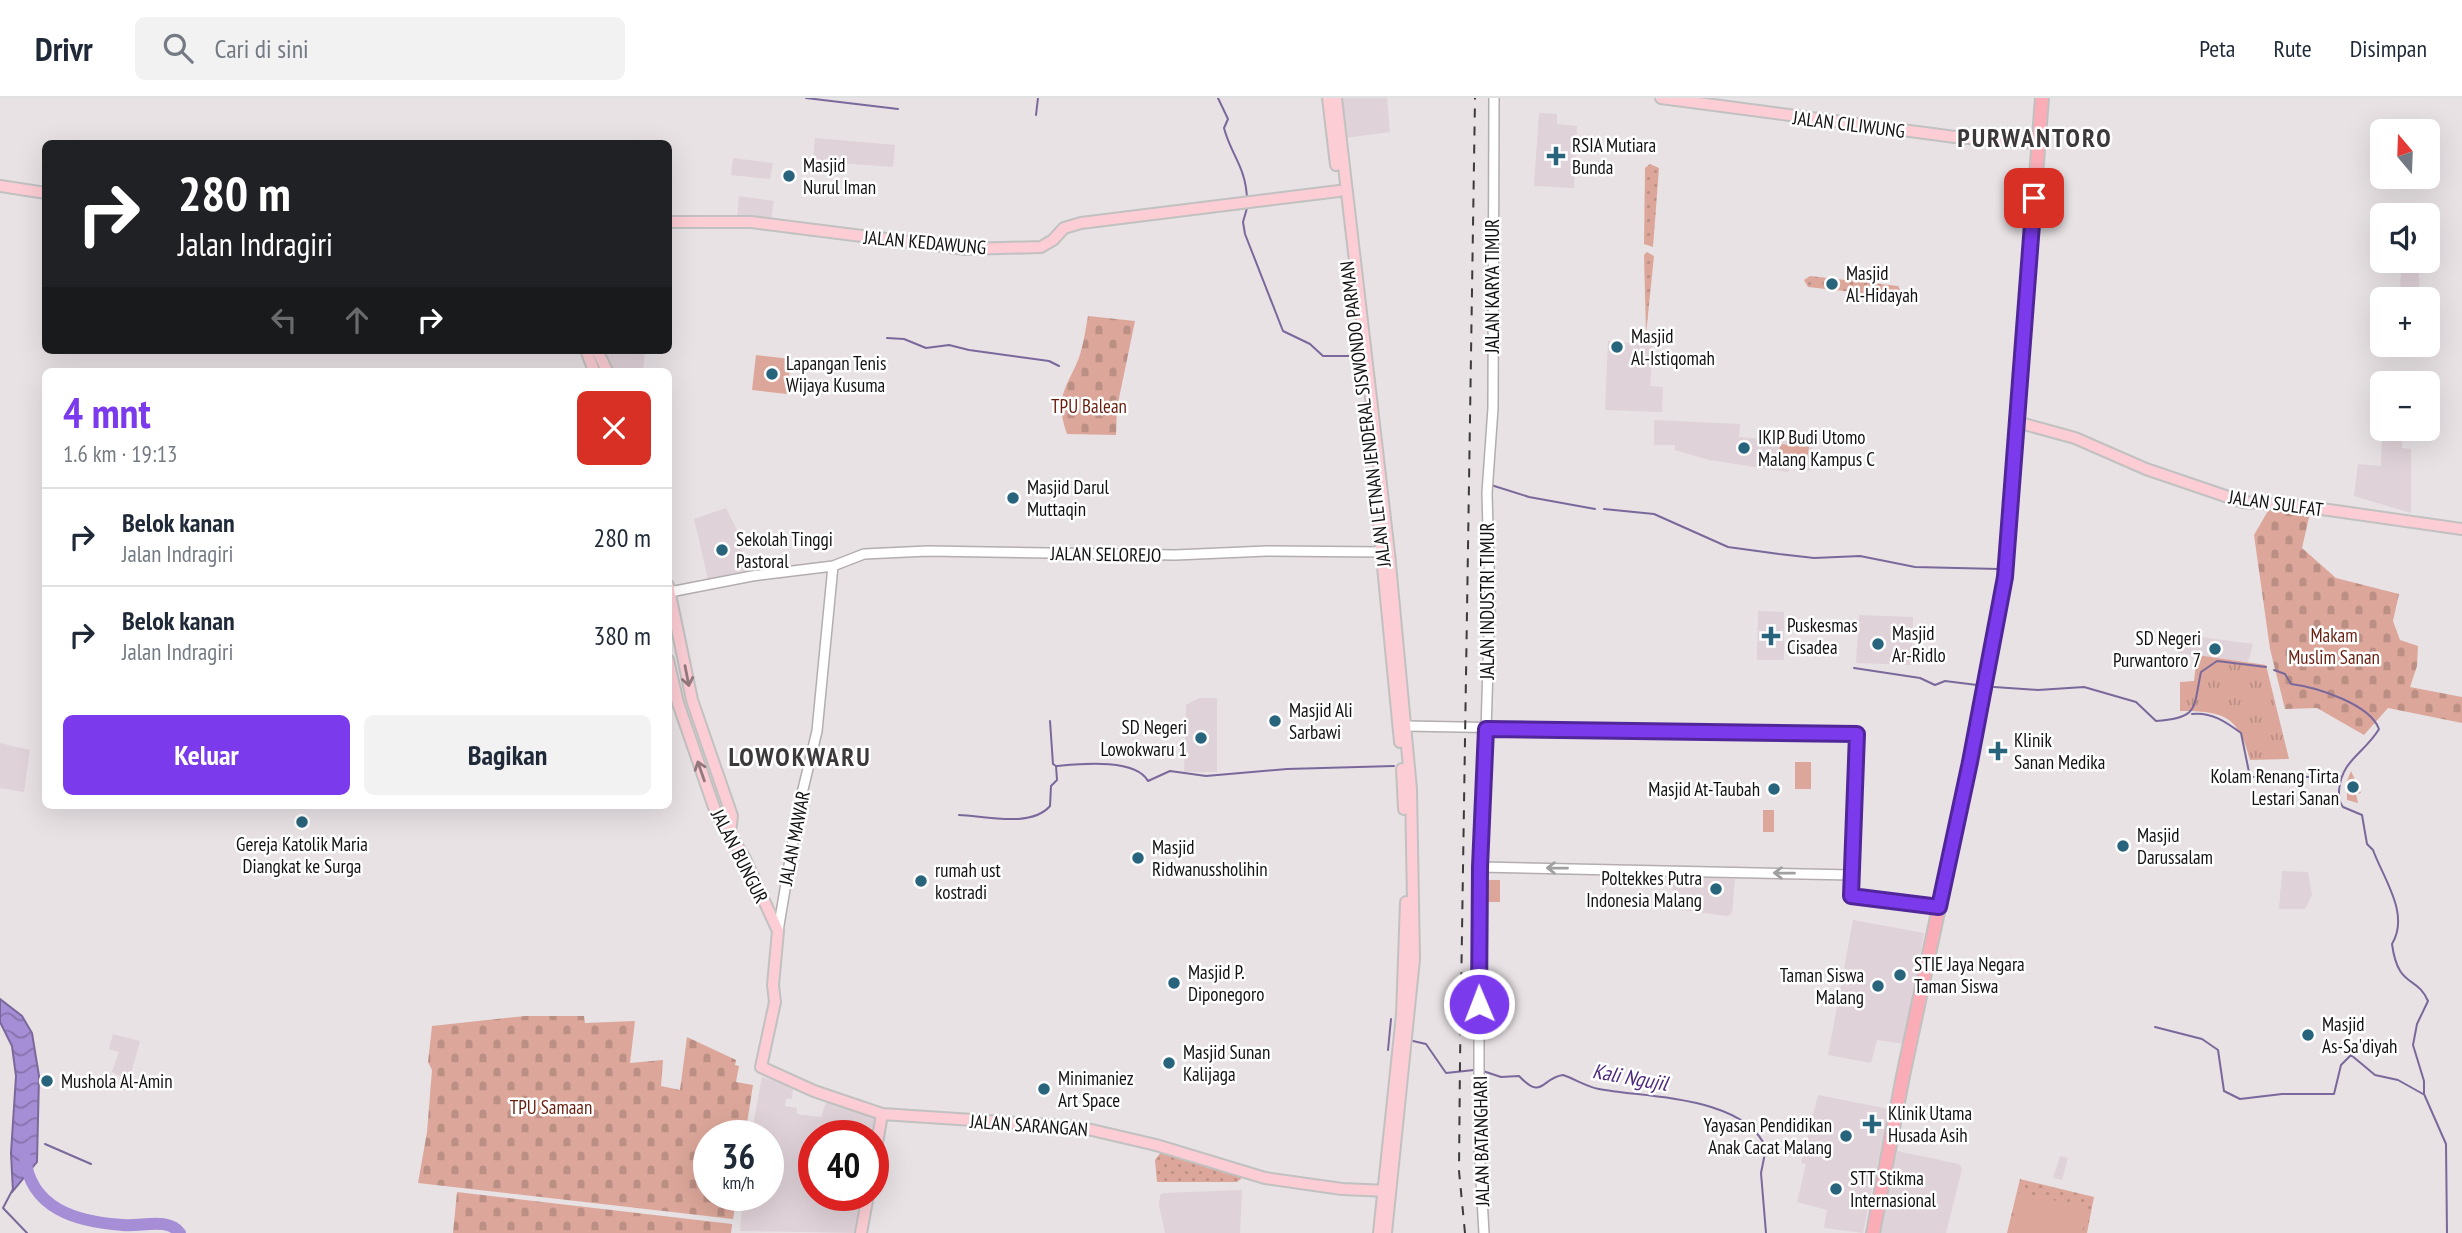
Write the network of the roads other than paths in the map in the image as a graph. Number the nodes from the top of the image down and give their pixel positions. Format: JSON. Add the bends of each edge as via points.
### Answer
{"nodes":[{"id":1,"x":1328,"y":98,"type":"edge"},
{"id":2,"x":1335,"y":98,"type":"edge"},
{"id":3,"x":1493,"y":98,"type":"edge"},
{"id":4,"x":1661,"y":98,"type":"edge"},
{"id":5,"x":2042,"y":98,"type":"edge"},
{"id":6,"x":2038,"y":143,"type":"junction"},
{"id":7,"x":0,"y":186,"type":"edge"},
{"id":8,"x":1339,"y":191,"type":"junction"},
{"id":9,"x":42,"y":192,"type":"edge"},
{"id":10,"x":672,"y":222,"type":"edge"},
{"id":11,"x":2017,"y":422,"type":"junction"},
{"id":12,"x":1488,"y":481,"type":"joint"},
{"id":13,"x":2462,"y":529,"type":"edge"},
{"id":14,"x":1381,"y":552,"type":"junction"},
{"id":15,"x":833,"y":566,"type":"junction"},
{"id":16,"x":672,"y":589,"type":"edge"},
{"id":17,"x":672,"y":603,"type":"edge"},
{"id":18,"x":1392,"y":623,"type":"junction"},
{"id":19,"x":672,"y":678,"type":"edge"},
{"id":20,"x":692,"y":700,"type":"junction"},
{"id":21,"x":678,"y":704,"type":"junction"},
{"id":22,"x":1402,"y":728,"type":"junction"},
{"id":23,"x":1486,"y":729,"type":"junction"},
{"id":24,"x":730,"y":832,"type":"junction"},
{"id":25,"x":1480,"y":867,"type":"junction"},
{"id":26,"x":1852,"y":875,"type":"junction"},
{"id":27,"x":1939,"y":907,"type":"junction"},
{"id":28,"x":778,"y":931,"type":"junction"},
{"id":29,"x":761,"y":1067,"type":"joint"},
{"id":30,"x":882,"y":1114,"type":"junction"},
{"id":31,"x":881,"y":1120,"type":"edge"},
{"id":32,"x":1387,"y":1195,"type":"junction"},
{"id":33,"x":865,"y":1211,"type":"edge"},
{"id":34,"x":861,"y":1233,"type":"edge"},
{"id":35,"x":1379,"y":1233,"type":"edge"},
{"id":36,"x":1386,"y":1233,"type":"edge"},
{"id":37,"x":1484,"y":1233,"type":"edge"},
{"id":38,"x":1873,"y":1233,"type":"edge"}],
"edges":[{"from":1,"to":8,"type":"main road","name":"JALAN LETNAN JENDERAL SISWONDO PARMAN"},
{"from":2,"to":18,"type":"main road","name":"JALAN LETNAN JENDERAL SISWONDO PARMAN"},
{"from":3,"to":12,"type":"street","name":"JALAN KARYA TIMUR","via":[[1493,408]]},
{"from":4,"to":6,"type":"main road","name":"JALAN CILIWUNG","via":[[1961,138]]},
{"from":5,"to":6,"type":"highway"},
{"from":6,"to":11,"type":"highway"},
{"from":7,"to":9,"type":"main road"},
{"from":8,"to":10,"type":"main road","name":"JALAN KEDAWUNG","via":[[1068,226],[1047,245],[1028,248],[943,248],[751,222]]},
{"from":8,"to":14,"type":"main road","name":"JALAN LETNAN JENDERAL SISWONDO PARMAN"},
{"from":11,"to":13,"type":"main road","name":"JALAN SULFAT","via":[[2066,435],[2243,502]]},
{"from":11,"to":27,"type":"highway","via":[[2005,577]]},
{"from":12,"to":23,"type":"street","name":"JALAN INDUSTRI TIMUR"},
{"from":14,"to":15,"type":"street","name":"JALAN SELOREJO","via":[[928,551],[864,555]]},
{"from":14,"to":18,"type":"main road","name":"JALAN LETNAN JENDERAL SISWONDO PARMAN"},
{"from":15,"to":16,"type":"street","name":"JALAN SELOREJO"},
{"from":15,"to":28,"type":"street","name":"JALAN MAWAR","via":[[817,731]]},
{"from":17,"to":20,"type":"main road","one_way":true},
{"from":18,"to":22,"type":"main road","name":"JALAN LETNAN JENDERAL SISWONDO PARMAN"},
{"from":19,"to":21,"type":"main road","name":"JALAN BUNGUR"},
{"from":20,"to":21,"type":"main road"},
{"from":20,"to":24,"type":"main road","via":[[732,816]]},
{"from":24,"to":21,"type":"main road","name":"JALAN BUNGUR","one_way":true,"via":[[716,813]]},
{"from":22,"to":23,"type":"street"},
{"from":22,"to":32,"type":"main road","name":"JALAN LETNAN JENDERAL SISWONDO PARMAN","via":[[1410,958]]},
{"from":23,"to":25,"type":"street","name":"JALAN INDUSTRI TIMUR"},
{"from":23,"to":26,"type":"street","via":[[1857,734]]},
{"from":24,"to":28,"type":"main road","name":"JALAN BUNGUR"},
{"from":26,"to":25,"type":"street","one_way":true},
{"from":25,"to":37,"type":"street","name":"JALAN BATANGHARI","via":[[1479,1146]]},
{"from":26,"to":27,"type":"street","via":[[1851,896]]},
{"from":27,"to":38,"type":"highway"},
{"from":28,"to":29,"type":"main road","name":"JALAN MAWAR"},
{"from":29,"to":30,"type":"main road","name":"JALAN SARANGAN"},
{"from":30,"to":31,"type":"main road"},
{"from":30,"to":32,"type":"main road","name":"JALAN SARANGAN","via":[[1079,1127],[1265,1178]]},
{"from":32,"to":35,"type":"main road"},
{"from":32,"to":36,"type":"main road"},
{"from":33,"to":34,"type":"main road"}]}
